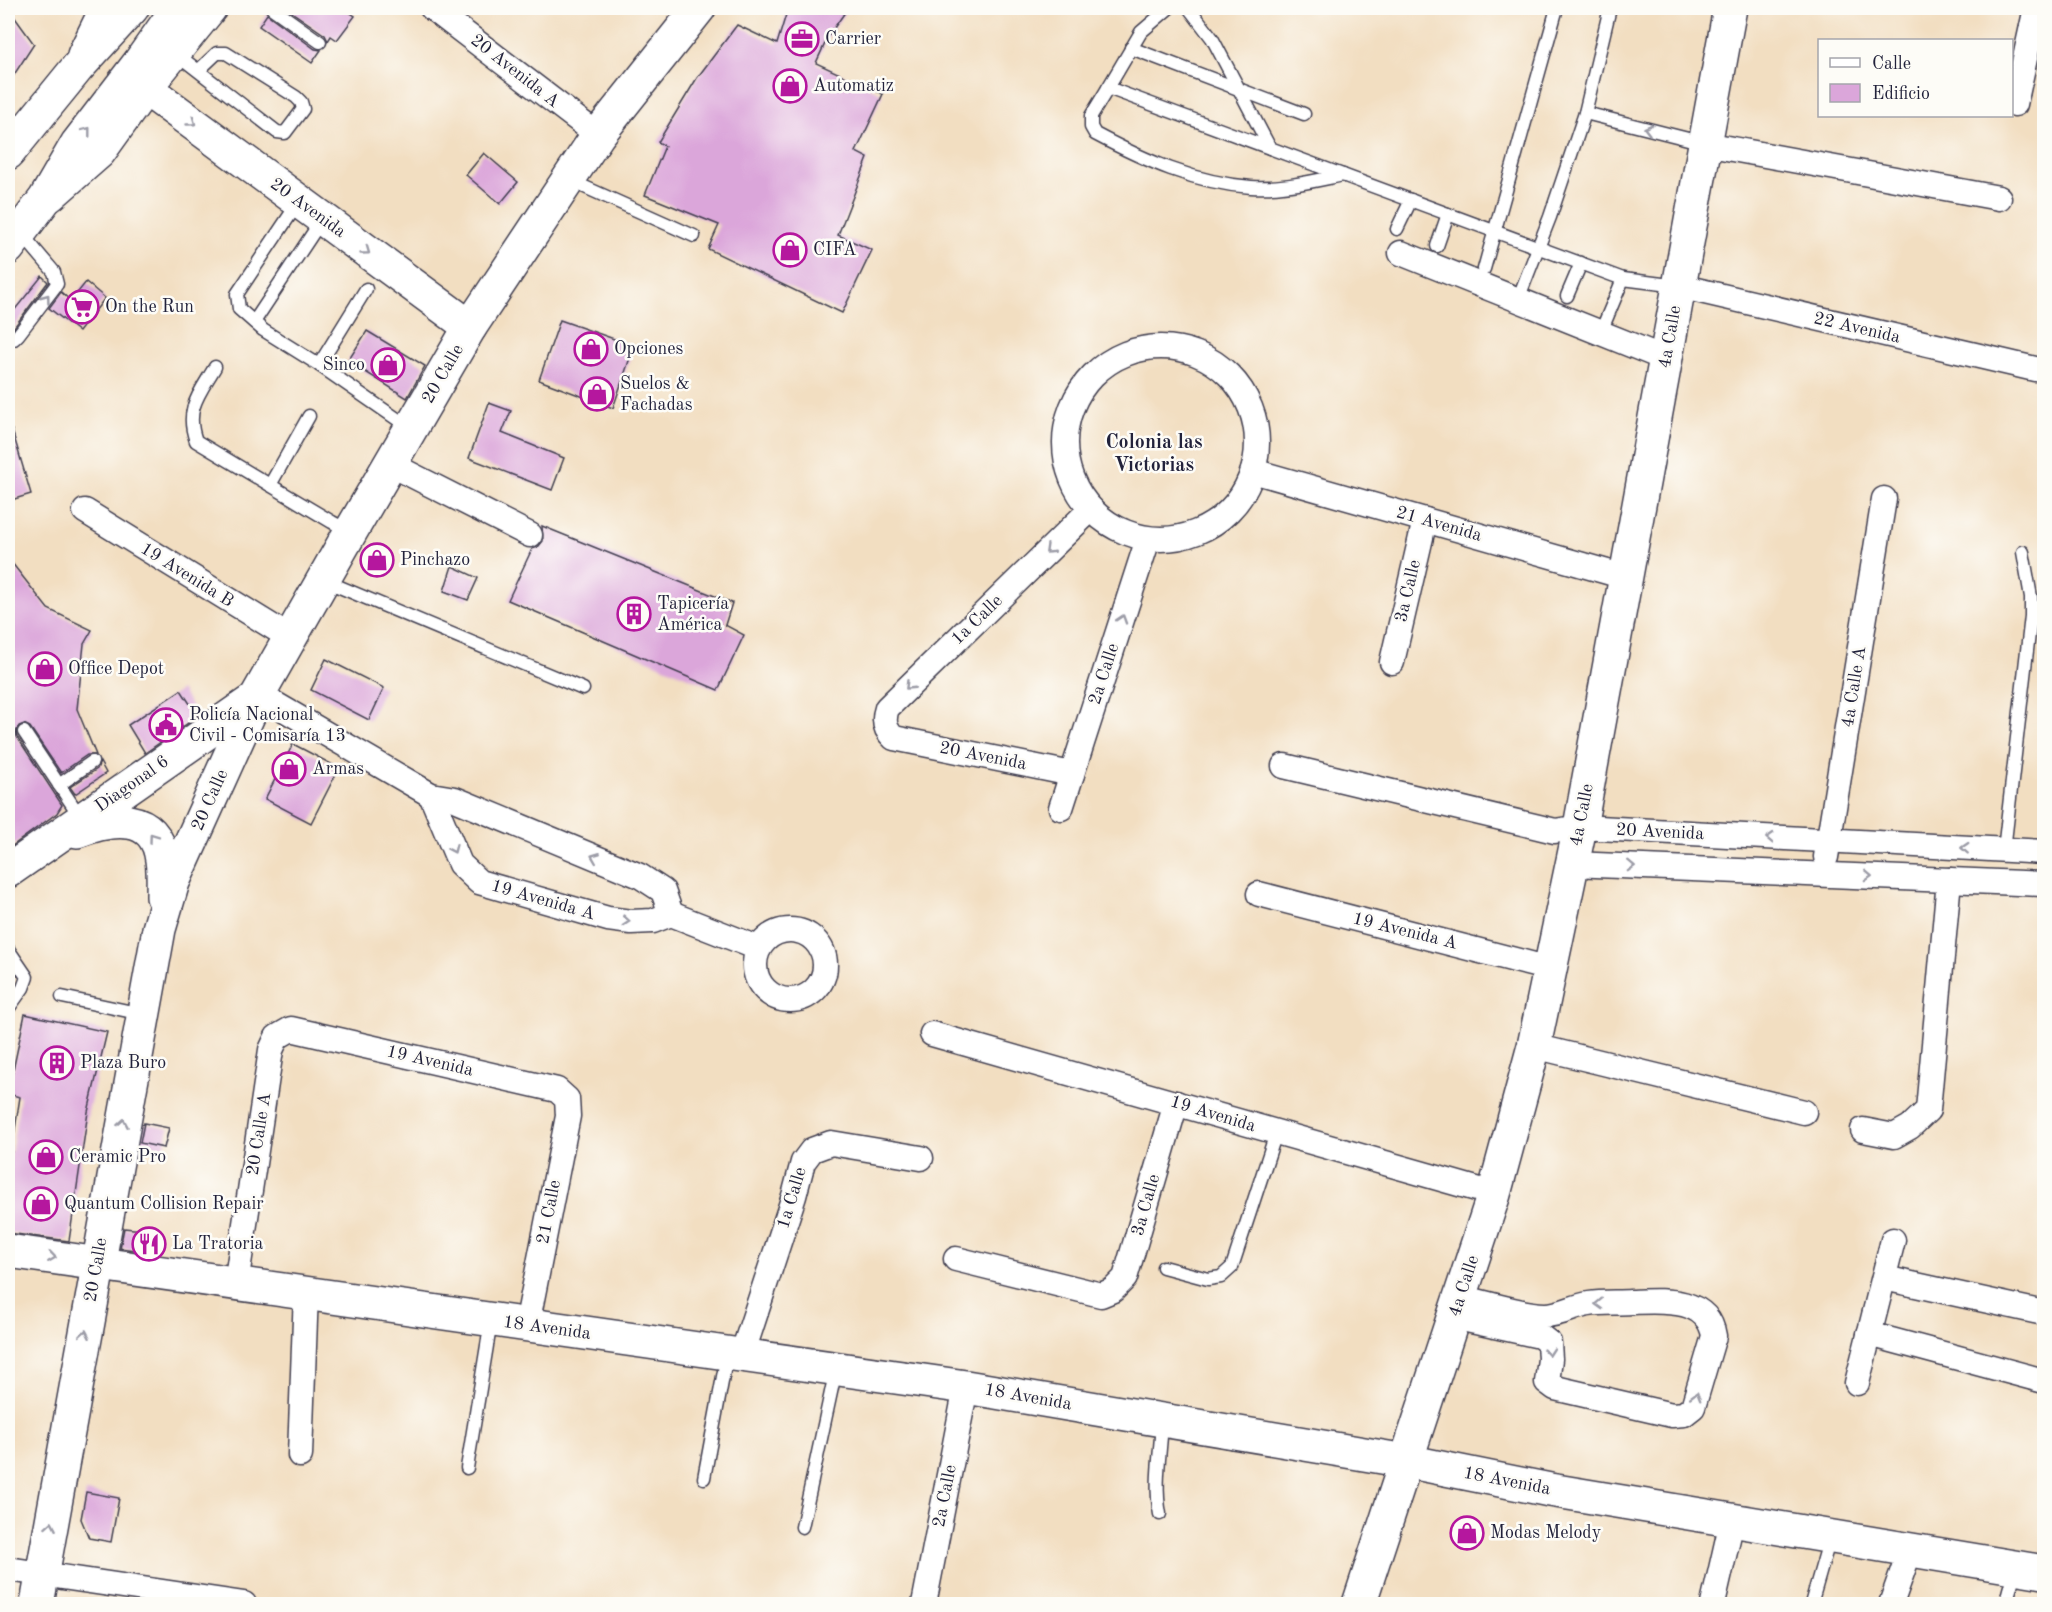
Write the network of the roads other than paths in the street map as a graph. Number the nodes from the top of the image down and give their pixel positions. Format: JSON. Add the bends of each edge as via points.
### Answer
{"nodes":[{"id":1,"x":107,"y":8,"type":"edge"},
{"id":2,"x":132,"y":8,"type":"edge"},
{"id":3,"x":178,"y":8,"type":"edge"},
{"id":4,"x":210,"y":8,"type":"edge"},
{"id":5,"x":272,"y":8,"type":"edge"},
{"id":6,"x":432,"y":8,"type":"edge"},
{"id":7,"x":699,"y":8,"type":"edge"},
{"id":8,"x":1170,"y":8,"type":"edge"},
{"id":9,"x":1189,"y":8,"type":"edge"},
{"id":10,"x":1557,"y":8,"type":"edge"},
{"id":11,"x":1610,"y":8,"type":"edge"},
{"id":12,"x":1730,"y":8,"type":"edge"},
{"id":13,"x":2036,"y":8,"type":"edge"},
{"id":14,"x":320,"y":42,"type":"dead end"},
{"id":15,"x":1131,"y":48,"type":"junction"},
{"id":16,"x":186,"y":61,"type":"junction"},
{"id":17,"x":78,"y":67,"type":"junction"},
{"id":18,"x":145,"y":88,"type":"junction"},
{"id":19,"x":1108,"y":88,"type":"junction"},
{"id":20,"x":1238,"y":89,"type":"junction"},
{"id":21,"x":2015,"y":104,"type":"dead end"},
{"id":22,"x":1585,"y":113,"type":"junction"},
{"id":23,"x":1304,"y":114,"type":"dead end"},
{"id":24,"x":598,"y":135,"type":"junction"},
{"id":25,"x":1705,"y":144,"type":"junction"},
{"id":26,"x":1270,"y":148,"type":"junction"},
{"id":27,"x":8,"y":153,"type":"edge"},
{"id":28,"x":1344,"y":175,"type":"junction"},
{"id":29,"x":568,"y":180,"type":"junction"},
{"id":30,"x":1999,"y":198,"type":"dead end"},
{"id":31,"x":45,"y":199,"type":"junction"},
{"id":32,"x":1411,"y":200,"type":"junction"},
{"id":33,"x":311,"y":210,"type":"junction"},
{"id":34,"x":1448,"y":214,"type":"junction"},
{"id":35,"x":1397,"y":229,"type":"dead end"},
{"id":36,"x":1495,"y":231,"type":"junction"},
{"id":37,"x":694,"y":236,"type":"dead end"},
{"id":38,"x":14,"y":240,"type":"edge"},
{"id":39,"x":1437,"y":246,"type":"dead end"},
{"id":40,"x":1538,"y":247,"type":"junction"},
{"id":41,"x":1401,"y":253,"type":"dead end"},
{"id":42,"x":1581,"y":263,"type":"junction"},
{"id":43,"x":1484,"y":269,"type":"dead end"},
{"id":44,"x":1623,"y":279,"type":"junction"},
{"id":45,"x":1679,"y":286,"type":"junction"},
{"id":46,"x":366,"y":289,"type":"dead end"},
{"id":47,"x":1522,"y":289,"type":"dead end"},
{"id":48,"x":1567,"y":296,"type":"dead end"},
{"id":49,"x":254,"y":322,"type":"junction"},
{"id":50,"x":1605,"y":322,"type":"dead end"},
{"id":51,"x":470,"y":327,"type":"junction"},
{"id":52,"x":8,"y":339,"type":"edge"},
{"id":53,"x":1666,"y":359,"type":"junction"},
{"id":54,"x":319,"y":365,"type":"junction"},
{"id":55,"x":215,"y":367,"type":"dead end"},
{"id":56,"x":2035,"y":369,"type":"dead end"},
{"id":57,"x":309,"y":416,"type":"dead end"},
{"id":58,"x":411,"y":429,"type":"junction"},
{"id":59,"x":390,"y":464,"type":"junction"},
{"id":60,"x":1253,"y":471,"type":"junction"},
{"id":61,"x":270,"y":485,"type":"junction"},
{"id":62,"x":1884,"y":499,"type":"dead end"},
{"id":63,"x":1091,"y":509,"type":"junction"},
{"id":64,"x":85,"y":511,"type":"dead end"},
{"id":65,"x":1425,"y":520,"type":"junction"},
{"id":66,"x":351,"y":531,"type":"junction"},
{"id":67,"x":530,"y":535,"type":"dead end"},
{"id":68,"x":1148,"y":539,"type":"junction"},
{"id":69,"x":2023,"y":552,"type":"dead end"},
{"id":70,"x":1625,"y":577,"type":"junction"},
{"id":71,"x":322,"y":580,"type":"junction"},
{"id":72,"x":289,"y":637,"type":"junction"},
{"id":73,"x":1392,"y":662,"type":"dead end"},
{"id":74,"x":583,"y":689,"type":"dead end"},
{"id":75,"x":257,"y":696,"type":"junction"},
{"id":76,"x":24,"y":732,"type":"dead end"},
{"id":77,"x":894,"y":738,"type":"joint"},
{"id":78,"x":92,"y":762,"type":"dead end"},
{"id":79,"x":1284,"y":766,"type":"dead end"},
{"id":80,"x":1072,"y":774,"type":"junction"},
{"id":81,"x":59,"y":785,"type":"junction"},
{"id":82,"x":431,"y":795,"type":"junction"},
{"id":83,"x":1060,"y":808,"type":"dead end"},
{"id":84,"x":82,"y":819,"type":"junction"},
{"id":85,"x":1580,"y":827,"type":"junction"},
{"id":86,"x":1828,"y":842,"type":"junction"},
{"id":87,"x":43,"y":846,"type":"junction"},
{"id":88,"x":2004,"y":850,"type":"junction"},
{"id":89,"x":2044,"y":852,"type":"edge"},
{"id":90,"x":1572,"y":864,"type":"junction"},
{"id":91,"x":8,"y":871,"type":"edge"},
{"id":92,"x":1823,"y":875,"type":"junction"},
{"id":93,"x":1949,"y":880,"type":"junction"},
{"id":94,"x":2044,"y":884,"type":"edge"},
{"id":95,"x":1259,"y":894,"type":"dead end"},
{"id":96,"x":162,"y":914,"type":"junction"},
{"id":97,"x":671,"y":914,"type":"junction"},
{"id":98,"x":758,"y":948,"type":"dead end"},
{"id":99,"x":8,"y":949,"type":"edge"},
{"id":100,"x":1550,"y":969,"type":"junction"},
{"id":101,"x":62,"y":997,"type":"dead end"},
{"id":102,"x":8,"y":1009,"type":"edge"},
{"id":103,"x":143,"y":1014,"type":"junction"},
{"id":104,"x":291,"y":1029,"type":"joint"},
{"id":105,"x":932,"y":1034,"type":"dead end"},
{"id":106,"x":1534,"y":1046,"type":"junction"},
{"id":107,"x":567,"y":1099,"type":"joint"},
{"id":108,"x":1176,"y":1103,"type":"junction"},
{"id":109,"x":1804,"y":1112,"type":"dead end"},
{"id":110,"x":1863,"y":1130,"type":"dead end"},
{"id":111,"x":1276,"y":1133,"type":"junction"},
{"id":112,"x":921,"y":1158,"type":"dead end"},
{"id":113,"x":1494,"y":1194,"type":"junction"},
{"id":114,"x":1893,"y":1240,"type":"dead end"},
{"id":115,"x":8,"y":1251,"type":"edge"},
{"id":116,"x":956,"y":1259,"type":"dead end"},
{"id":117,"x":97,"y":1263,"type":"junction"},
{"id":118,"x":1163,"y":1267,"type":"dead end"},
{"id":119,"x":1884,"y":1278,"type":"junction"},
{"id":120,"x":236,"y":1284,"type":"junction"},
{"id":121,"x":306,"y":1292,"type":"junction"},
{"id":122,"x":1457,"y":1307,"type":"junction"},
{"id":123,"x":2044,"y":1312,"type":"edge"},
{"id":124,"x":491,"y":1320,"type":"junction"},
{"id":125,"x":527,"y":1325,"type":"junction"},
{"id":126,"x":1869,"y":1334,"type":"junction"},
{"id":127,"x":735,"y":1354,"type":"junction"},
{"id":128,"x":837,"y":1369,"type":"junction"},
{"id":129,"x":2044,"y":1381,"type":"edge"},
{"id":130,"x":1857,"y":1383,"type":"dead end"},
{"id":131,"x":966,"y":1387,"type":"junction"},
{"id":132,"x":1162,"y":1420,"type":"junction"},
{"id":133,"x":300,"y":1455,"type":"dead end"},
{"id":134,"x":1406,"y":1461,"type":"junction"},
{"id":135,"x":467,"y":1468,"type":"dead end"},
{"id":136,"x":704,"y":1478,"type":"dead end"},
{"id":137,"x":1160,"y":1514,"type":"dead end"},
{"id":138,"x":1732,"y":1521,"type":"junction"},
{"id":139,"x":802,"y":1527,"type":"dead end"},
{"id":140,"x":1830,"y":1537,"type":"junction"},
{"id":141,"x":1910,"y":1551,"type":"junction"},
{"id":142,"x":8,"y":1569,"type":"edge"},
{"id":143,"x":2030,"y":1570,"type":"edge"},
{"id":144,"x":40,"y":1589,"type":"edge"},
{"id":145,"x":235,"y":1604,"type":"edge"},
{"id":146,"x":924,"y":1605,"type":"edge"},
{"id":147,"x":1359,"y":1605,"type":"edge"},
{"id":148,"x":1713,"y":1605,"type":"edge"},
{"id":149,"x":1811,"y":1605,"type":"edge"},
{"id":150,"x":1891,"y":1605,"type":"edge"},
{"id":151,"x":2006,"y":1605,"type":"edge"}],
"edges":[{"from":1,"to":17,"type":"main road"},
{"from":2,"to":17,"type":"main road"},
{"from":31,"to":3,"type":"main road","one_way":true,"via":[[77,144]]},
{"from":4,"to":16,"type":"main road"},
{"from":5,"to":14,"type":"lane"},
{"from":6,"to":24,"type":"street","name":"20 Avenida A"},
{"from":7,"to":24,"type":"main road","name":"20 Calle"},
{"from":8,"to":15,"type":"lane","via":[[1141,32]]},
{"from":9,"to":20,"type":"lane","via":[[1212,38]]},
{"from":10,"to":36,"type":"lane"},
{"from":11,"to":22,"type":"lane"},
{"from":12,"to":25,"type":"main road","name":"4a Calle"},
{"from":13,"to":21,"type":"street"},
{"from":15,"to":19,"type":"lane"},
{"from":15,"to":20,"type":"lane"},
{"from":16,"to":16,"type":"lane","via":[[226,53],[296,97],[303,109],[285,133],[277,132]]},
{"from":16,"to":18,"type":"main road"},
{"from":17,"to":27,"type":"main road"},
{"from":18,"to":31,"type":"main road","via":[[99,152]]},
{"from":18,"to":33,"type":"main road","name":"20 Avenida","one_way":true},
{"from":19,"to":26,"type":"lane"},
{"from":19,"to":28,"type":"lane","via":[[1091,116],[1091,127],[1095,134],[1137,156],[1200,179],[1252,187]]},
{"from":20,"to":23,"type":"lane"},
{"from":20,"to":26,"type":"lane"},
{"from":25,"to":22,"type":"lane","one_way":true},
{"from":22,"to":40,"type":"lane"},
{"from":24,"to":29,"type":"main road","name":"20 Calle"},
{"from":25,"to":30,"type":"street"},
{"from":25,"to":45,"type":"main road","name":"4a Calle"},
{"from":26,"to":28,"type":"lane"},
{"from":28,"to":32,"type":"lane"},
{"from":29,"to":37,"type":"lane"},
{"from":29,"to":51,"type":"main road","name":"20 Calle"},
{"from":31,"to":38,"type":"main road"},
{"from":32,"to":34,"type":"lane"},
{"from":32,"to":35,"type":"lane"},
{"from":33,"to":49,"type":"lane"},
{"from":33,"to":49,"type":"lane","via":[[237,294],[239,309]]},
{"from":33,"to":51,"type":"main road","name":"20 Avenida","one_way":true},
{"from":34,"to":36,"type":"lane"},
{"from":34,"to":39,"type":"lane"},
{"from":36,"to":40,"type":"lane"},
{"from":36,"to":43,"type":"lane"},
{"from":52,"to":38,"type":"lane","one_way":true,"via":[[18,335],[57,284],[54,272]]},
{"from":40,"to":42,"type":"lane"},
{"from":40,"to":47,"type":"lane"},
{"from":41,"to":53,"type":"street"},
{"from":42,"to":44,"type":"lane"},
{"from":42,"to":48,"type":"lane"},
{"from":44,"to":45,"type":"lane"},
{"from":44,"to":50,"type":"lane"},
{"from":45,"to":53,"type":"main road","name":"4a Calle"},
{"from":45,"to":56,"type":"street","name":"22 Avenida"},
{"from":46,"to":54,"type":"lane"},
{"from":49,"to":54,"type":"lane"},
{"from":51,"to":58,"type":"main road","name":"20 Calle"},
{"from":53,"to":70,"type":"main road","name":"4a Calle"},
{"from":54,"to":58,"type":"lane"},
{"from":55,"to":61,"type":"lane","via":[[192,408],[196,441]]},
{"from":57,"to":61,"type":"lane"},
{"from":58,"to":59,"type":"main road","name":"20 Calle"},
{"from":59,"to":66,"type":"main road","name":"20 Calle"},
{"from":59,"to":67,"type":"street"},
{"from":60,"to":63,"type":"street","via":[[1257,448],[1250,404],[1223,368],[1183,348],[1138,348],[1099,368],[1072,404],[1064,448],[1077,491]]},
{"from":60,"to":65,"type":"street","name":"21 Avenida"},
{"from":60,"to":68,"type":"street","via":[[1235,505],[1213,524],[1187,536]]},
{"from":61,"to":66,"type":"lane"},
{"from":62,"to":86,"type":"street","name":"4a Calle A"},
{"from":63,"to":68,"type":"street","via":[[1117,529]]},
{"from":63,"to":77,"type":"street","name":"1a Calle","one_way":true,"via":[[886,708],[885,724]]},
{"from":64,"to":72,"type":"street","name":"19 Avenida B"},
{"from":65,"to":70,"type":"street","name":"21 Avenida"},
{"from":65,"to":73,"type":"street","name":"3a Calle"},
{"from":66,"to":71,"type":"main road","name":"20 Calle"},
{"from":80,"to":68,"type":"street","name":"2a Calle","one_way":true},
{"from":69,"to":88,"type":"lane","via":[[2031,616]]},
{"from":70,"to":85,"type":"main road","name":"4a Calle"},
{"from":71,"to":72,"type":"main road","name":"20 Calle"},
{"from":71,"to":74,"type":"lane"},
{"from":72,"to":75,"type":"main road","name":"20 Calle"},
{"from":75,"to":82,"type":"street"},
{"from":75,"to":84,"type":"main road","name":"Diagonal 6"},
{"from":75,"to":96,"type":"main road","name":"20 Calle","via":[[176,874]]},
{"from":76,"to":81,"type":"lane"},
{"from":77,"to":80,"type":"street","name":"20 Avenida"},
{"from":78,"to":81,"type":"lane"},
{"from":79,"to":85,"type":"street","name":"20 Avenida","via":[[1555,831]]},
{"from":80,"to":83,"type":"street","name":"2a Calle"},
{"from":81,"to":84,"type":"lane"},
{"from":97,"to":82,"type":"street","one_way":true,"via":[[663,891],[640,876],[455,799]]},
{"from":82,"to":97,"type":"street","name":"19 Avenida A","one_way":true,"via":[[460,864],[479,882],[608,919],[653,921]]},
{"from":84,"to":87,"type":"main road","name":"Diagonal 6"},
{"from":86,"to":85,"type":"street","name":"20 Avenida","one_way":true},
{"from":85,"to":90,"type":"main road","name":"4a Calle"},
{"from":88,"to":86,"type":"street","name":"20 Avenida","one_way":true},
{"from":86,"to":92,"type":"street","name":"4a Calle A"},
{"from":87,"to":91,"type":"main road","name":"Diagonal 6"},
{"from":96,"to":87,"type":"main road","one_way":true,"via":[[162,859],[156,839],[143,826],[123,820],[98,824]]},
{"from":88,"to":89,"type":"street","name":"20 Avenida"},
{"from":90,"to":92,"type":"street","name":"20 Avenida","one_way":true},
{"from":90,"to":100,"type":"main road","name":"4a Calle"},
{"from":92,"to":93,"type":"street","name":"20 Avenida","one_way":true},
{"from":93,"to":94,"type":"street","name":"20 Avenida"},
{"from":93,"to":110,"type":"street","via":[[1928,1110],[1894,1136]]},
{"from":95,"to":100,"type":"street","name":"19 Avenida A"},
{"from":96,"to":103,"type":"main road","name":"20 Calle"},
{"from":97,"to":98,"type":"street"},
{"from":99,"to":102,"type":"lane","via":[[27,977]]},
{"from":100,"to":106,"type":"main road","name":"4a Calle"},
{"from":101,"to":103,"type":"lane"},
{"from":117,"to":103,"type":"main road","name":"20 Calle","one_way":true},
{"from":104,"to":107,"type":"street","name":"19 Avenida","via":[[557,1090]]},
{"from":104,"to":120,"type":"street","name":"20 Calle A","via":[[277,1037],[272,1050]]},
{"from":105,"to":108,"type":"street","name":"19 Avenida"},
{"from":106,"to":109,"type":"street"},
{"from":106,"to":113,"type":"main road","name":"4a Calle"},
{"from":107,"to":125,"type":"street","name":"21 Calle","via":[[568,1116]]},
{"from":108,"to":111,"type":"street","name":"19 Avenida"},
{"from":108,"to":116,"type":"street","name":"3a Calle","via":[[1125,1278],[1113,1290],[1101,1295]]},
{"from":111,"to":113,"type":"street","name":"19 Avenida"},
{"from":111,"to":118,"type":"lane","via":[[1232,1266],[1221,1277],[1208,1279]]},
{"from":112,"to":127,"type":"street","name":"1a Calle","via":[[831,1143],[812,1150],[803,1162]]},
{"from":113,"to":122,"type":"main road","name":"4a Calle"},
{"from":114,"to":119,"type":"street"},
{"from":115,"to":117,"type":"main road","name":"18 Avenida","one_way":true},
{"from":117,"to":120,"type":"main road","name":"18 Avenida"},
{"from":144,"to":117,"type":"main road","name":"20 Calle","one_way":true},
{"from":119,"to":123,"type":"street"},
{"from":119,"to":126,"type":"street"},
{"from":120,"to":121,"type":"main road","name":"18 Avenida"},
{"from":121,"to":124,"type":"main road","name":"18 Avenida"},
{"from":121,"to":133,"type":"street"},
{"from":122,"to":122,"type":"street","one_way":true,"via":[[1540,1336],[1549,1343],[1547,1382],[1555,1388],[1672,1415],[1684,1414],[1693,1407],[1714,1336],[1705,1317],[1674,1301],[1587,1304],[1561,1313],[1537,1315]]},
{"from":122,"to":134,"type":"main road","name":"4a Calle"},
{"from":124,"to":125,"type":"main road","name":"18 Avenida"},
{"from":124,"to":135,"type":"lane"},
{"from":125,"to":127,"type":"main road","name":"18 Avenida"},
{"from":126,"to":129,"type":"street"},
{"from":126,"to":130,"type":"street"},
{"from":127,"to":128,"type":"main road","name":"18 Avenida"},
{"from":127,"to":136,"type":"lane"},
{"from":128,"to":131,"type":"main road","name":"18 Avenida"},
{"from":128,"to":139,"type":"lane"},
{"from":131,"to":132,"type":"main road","name":"18 Avenida"},
{"from":131,"to":146,"type":"street","name":"2a Calle"},
{"from":132,"to":134,"type":"main road","name":"18 Avenida"},
{"from":132,"to":137,"type":"lane","via":[[1157,1482]]},
{"from":134,"to":138,"type":"main road","name":"18 Avenida"},
{"from":134,"to":147,"type":"main road","name":"4a Calle"},
{"from":138,"to":140,"type":"main road","name":"18 Avenida"},
{"from":138,"to":148,"type":"street"},
{"from":140,"to":141,"type":"main road","name":"18 Avenida"},
{"from":140,"to":149,"type":"lane"},
{"from":141,"to":143,"type":"main road","name":"18 Avenida"},
{"from":141,"to":150,"type":"street"},
{"from":142,"to":144,"type":"street"},
{"from":143,"to":151,"type":"lane"},
{"from":144,"to":145,"type":"street"}]}
